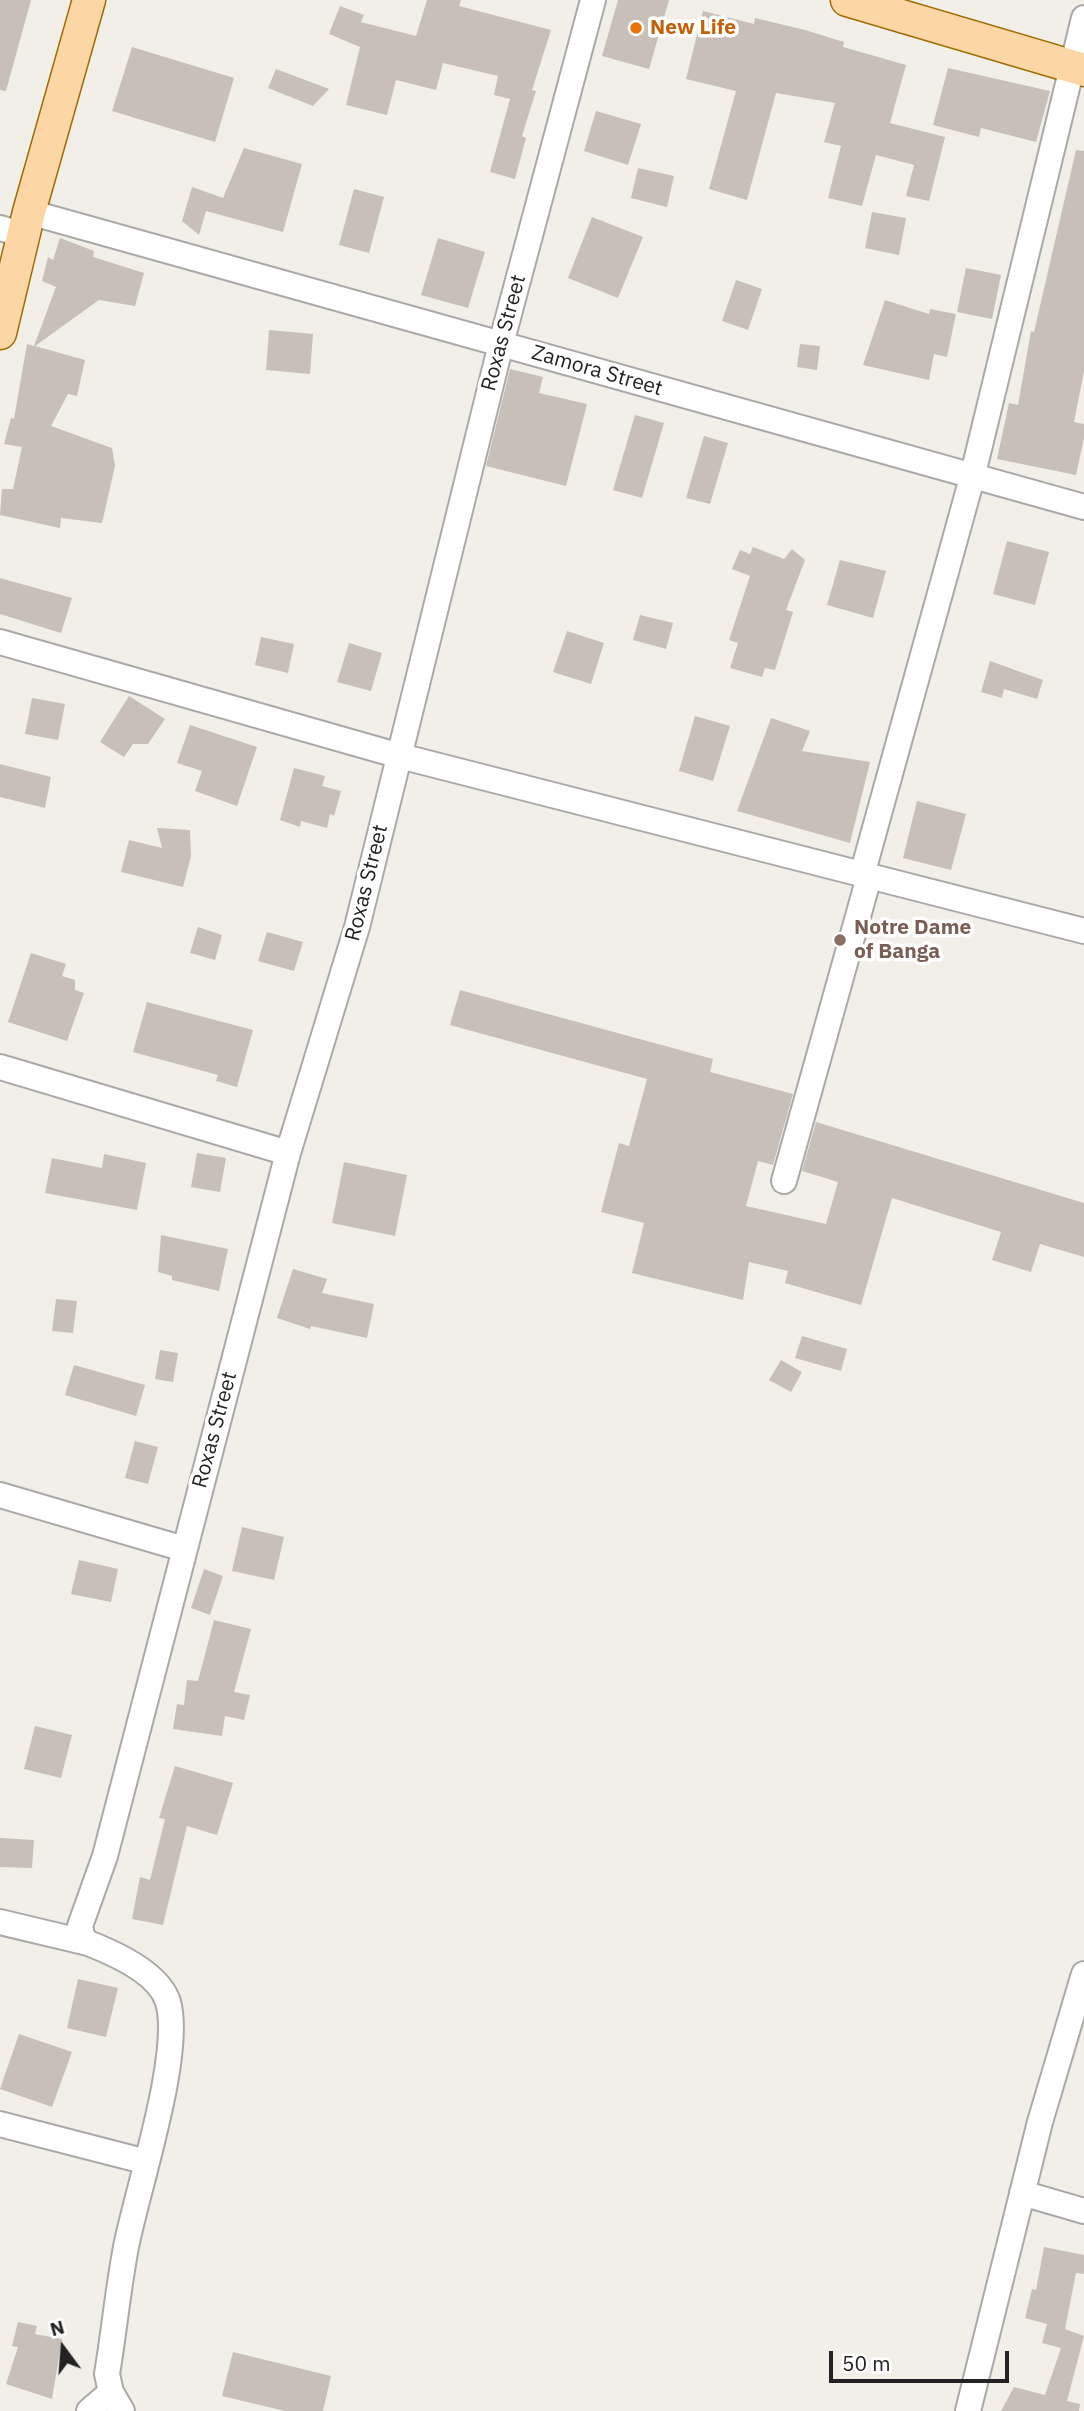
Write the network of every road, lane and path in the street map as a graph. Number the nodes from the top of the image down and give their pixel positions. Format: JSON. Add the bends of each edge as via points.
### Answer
{"nodes":[{"id":1,"x":89,"y":0,"type":"edge"},
{"id":2,"x":593,"y":0,"type":"edge"},
{"id":3,"x":847,"y":0,"type":"edge"},
{"id":4,"x":1084,"y":18,"type":"edge"},
{"id":5,"x":1077,"y":68,"type":"edge"},
{"id":6,"x":18,"y":225,"type":"edge"},
{"id":7,"x":0,"y":333,"type":"edge"},
{"id":8,"x":501,"y":344,"type":"junction"},
{"id":9,"x":972,"y":478,"type":"junction"},
{"id":10,"x":1084,"y":507,"type":"edge"},
{"id":11,"x":0,"y":642,"type":"edge"},
{"id":12,"x":400,"y":756,"type":"junction"},
{"id":13,"x":865,"y":876,"type":"junction"},
{"id":14,"x":1084,"y":931,"type":"edge"},
{"id":15,"x":0,"y":1066,"type":"edge"},
{"id":16,"x":288,"y":1153,"type":"junction"},
{"id":17,"x":783,"y":1181,"type":"dead end"},
{"id":18,"x":0,"y":1495,"type":"edge"},
{"id":19,"x":184,"y":1549,"type":"junction"},
{"id":20,"x":0,"y":1922,"type":"edge"},
{"id":21,"x":88,"y":1943,"type":"junction"},
{"id":22,"x":1084,"y":1975,"type":"edge"},
{"id":23,"x":0,"y":2124,"type":"edge"},
{"id":24,"x":147,"y":2162,"type":"junction"},
{"id":25,"x":1022,"y":2193,"type":"junction"},
{"id":26,"x":1084,"y":2211,"type":"edge"},
{"id":27,"x":117,"y":2402,"type":"edge"},
{"id":28,"x":89,"y":2411,"type":"edge"},
{"id":29,"x":968,"y":2411,"type":"edge"}],
"edges":[{"from":1,"to":6,"type":"main road"},
{"from":2,"to":8,"type":"street","name":"Roxas Street"},
{"from":3,"to":5,"type":"main road"},
{"from":4,"to":5,"type":"street"},
{"from":5,"to":9,"type":"street"},
{"from":6,"to":7,"type":"main road"},
{"from":6,"to":8,"type":"street","name":"Zamora Street"},
{"from":8,"to":9,"type":"street","name":"Zamora Street"},
{"from":8,"to":12,"type":"street","name":"Roxas Street"},
{"from":9,"to":10,"type":"street","name":"Zamora Street"},
{"from":9,"to":13,"type":"street"},
{"from":11,"to":12,"type":"street"},
{"from":12,"to":13,"type":"street"},
{"from":12,"to":16,"type":"street","name":"Roxas Street","via":[[357,927]]},
{"from":13,"to":14,"type":"street"},
{"from":13,"to":17,"type":"street"},
{"from":15,"to":16,"type":"street"},
{"from":16,"to":19,"type":"street","name":"Roxas Street"},
{"from":18,"to":19,"type":"street"},
{"from":19,"to":21,"type":"street","name":"Roxas Street","via":[[105,1856],[80,1926]]},
{"from":20,"to":21,"type":"street"},
{"from":21,"to":24,"type":"street","via":[[147,1976],[168,2002],[170,2043]]},
{"from":22,"to":25,"type":"street"},
{"from":23,"to":24,"type":"street"},
{"from":24,"to":27,"type":"street","via":[[127,2246],[107,2374]]},
{"from":25,"to":26,"type":"street"},
{"from":25,"to":29,"type":"street"},
{"from":27,"to":28,"type":"street"}]}
